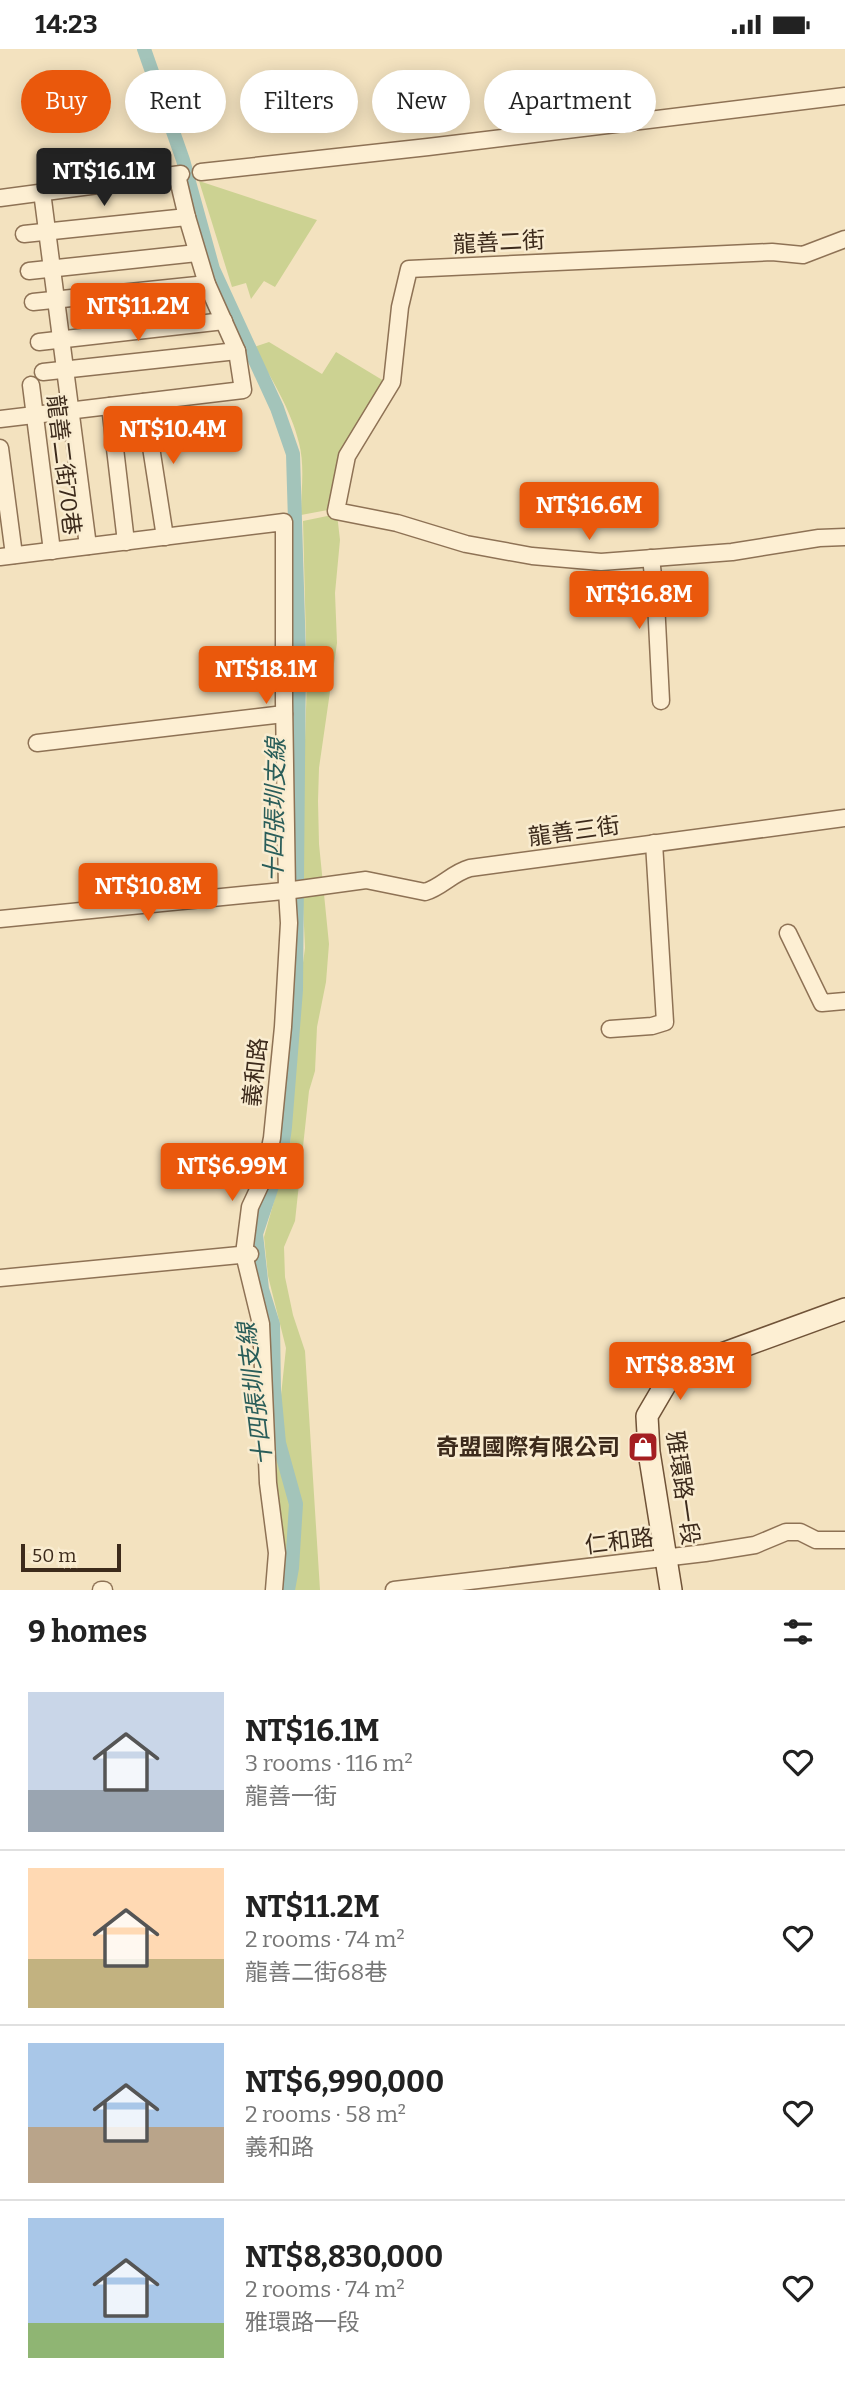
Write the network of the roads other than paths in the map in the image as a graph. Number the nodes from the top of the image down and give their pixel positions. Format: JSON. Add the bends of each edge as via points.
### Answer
{"nodes":[{"id":1,"x":845,"y":96,"type":"edge"},
{"id":2,"x":201,"y":172,"type":"dead end"},
{"id":3,"x":42,"y":193,"type":"junction"},
{"id":4,"x":0,"y":198,"type":"edge"},
{"id":5,"x":187,"y":218,"type":"junction"},
{"id":6,"x":47,"y":232,"type":"junction"},
{"id":7,"x":24,"y":234,"type":"dead end"},
{"id":8,"x":845,"y":239,"type":"edge"},
{"id":9,"x":197,"y":253,"type":"junction"},
{"id":10,"x":52,"y":268,"type":"junction"},
{"id":11,"x":29,"y":271,"type":"dead end"},
{"id":12,"x":206,"y":284,"type":"junction"},
{"id":13,"x":56,"y":300,"type":"junction"},
{"id":14,"x":33,"y":302,"type":"dead end"},
{"id":15,"x":223,"y":321,"type":"junction"},
{"id":16,"x":61,"y":339,"type":"junction"},
{"id":17,"x":39,"y":342,"type":"dead end"},
{"id":18,"x":237,"y":351,"type":"junction"},
{"id":19,"x":65,"y":370,"type":"junction"},
{"id":20,"x":43,"y":372,"type":"dead end"},
{"id":21,"x":31,"y":385,"type":"dead end"},
{"id":22,"x":144,"y":402,"type":"junction"},
{"id":23,"x":110,"y":406,"type":"junction"},
{"id":24,"x":70,"y":411,"type":"junction"},
{"id":25,"x":35,"y":415,"type":"junction"},
{"id":26,"x":0,"y":419,"type":"edge"},
{"id":27,"x":0,"y":447,"type":"edge"},
{"id":28,"x":165,"y":537,"type":"junction"},
{"id":29,"x":845,"y":537,"type":"edge"},
{"id":30,"x":126,"y":542,"type":"junction"},
{"id":31,"x":88,"y":546,"type":"junction"},
{"id":32,"x":51,"y":551,"type":"junction"},
{"id":33,"x":7,"y":556,"type":"edge"},
{"id":34,"x":651,"y":558,"type":"junction"},
{"id":35,"x":661,"y":701,"type":"dead end"},
{"id":36,"x":284,"y":714,"type":"junction"},
{"id":37,"x":37,"y":743,"type":"dead end"},
{"id":38,"x":845,"y":818,"type":"edge"},
{"id":39,"x":654,"y":843,"type":"junction"},
{"id":40,"x":290,"y":890,"type":"junction"},
{"id":41,"x":0,"y":919,"type":"edge"},
{"id":42,"x":788,"y":933,"type":"dead end"},
{"id":43,"x":845,"y":1001,"type":"edge"},
{"id":44,"x":610,"y":1029,"type":"dead end"},
{"id":45,"x":247,"y":1254,"type":"junction"},
{"id":46,"x":0,"y":1278,"type":"edge"},
{"id":47,"x":845,"y":1309,"type":"edge"},
{"id":48,"x":845,"y":1541,"type":"edge"},
{"id":49,"x":666,"y":1559,"type":"junction"},
{"id":50,"x":532,"y":1582,"type":"edge"},
{"id":51,"x":274,"y":1590,"type":"edge"},
{"id":52,"x":395,"y":1590,"type":"edge"},
{"id":53,"x":671,"y":1590,"type":"edge"}],
"edges":[{"from":1,"to":2,"type":"street"},
{"from":3,"to":4,"type":"street"},
{"from":3,"to":5,"type":"street","via":[[179,175]]},
{"from":3,"to":6,"type":"street"},
{"from":5,"to":6,"type":"street"},
{"from":5,"to":9,"type":"street"},
{"from":6,"to":7,"type":"street"},
{"from":6,"to":10,"type":"street"},
{"from":8,"to":34,"type":"street","name":"龍善二街","via":[[803,255],[772,251],[409,269],[392,382],[347,456],[336,511],[532,556],[601,562]]},
{"from":9,"to":10,"type":"street"},
{"from":9,"to":12,"type":"street"},
{"from":10,"to":11,"type":"street"},
{"from":10,"to":13,"type":"street"},
{"from":12,"to":13,"type":"street"},
{"from":12,"to":15,"type":"street"},
{"from":13,"to":14,"type":"street"},
{"from":13,"to":16,"type":"street"},
{"from":15,"to":16,"type":"street"},
{"from":15,"to":18,"type":"street"},
{"from":16,"to":17,"type":"street"},
{"from":16,"to":19,"type":"street"},
{"from":18,"to":19,"type":"street"},
{"from":18,"to":22,"type":"street","via":[[243,390]]},
{"from":19,"to":20,"type":"street"},
{"from":19,"to":24,"type":"street"},
{"from":21,"to":25,"type":"street","name":"龍善二街70巷"},
{"from":22,"to":23,"type":"street"},
{"from":22,"to":28,"type":"street"},
{"from":23,"to":24,"type":"street"},
{"from":23,"to":30,"type":"street"},
{"from":24,"to":25,"type":"street"},
{"from":24,"to":31,"type":"street"},
{"from":25,"to":26,"type":"street"},
{"from":25,"to":32,"type":"street","name":"龍善二街70巷"},
{"from":27,"to":33,"type":"street"},
{"from":28,"to":30,"type":"street"},
{"from":28,"to":36,"type":"street","name":"義和路","via":[[285,522]]},
{"from":29,"to":34,"type":"street"},
{"from":30,"to":31,"type":"street"},
{"from":31,"to":32,"type":"street"},
{"from":32,"to":33,"type":"street"},
{"from":34,"to":35,"type":"street"},
{"from":36,"to":37,"type":"street"},
{"from":36,"to":40,"type":"street","name":"義和路"},
{"from":38,"to":39,"type":"street","name":"龍善三街"},
{"from":39,"to":40,"type":"street","name":"龍善三街","via":[[470,867],[425,892],[366,880]]},
{"from":39,"to":44,"type":"street","via":[[665,1022]]},
{"from":40,"to":41,"type":"street"},
{"from":40,"to":45,"type":"street","name":"義和路","via":[[272,1138],[264,1177],[250,1207]]},
{"from":42,"to":43,"type":"street","via":[[822,1003]]},
{"from":45,"to":46,"type":"street"},
{"from":45,"to":51,"type":"street","name":"義和路","via":[[261,1325],[268,1483],[277,1553]]},
{"from":47,"to":49,"type":"street","name":"雅環路一段","via":[[671,1375],[647,1416]]},
{"from":48,"to":49,"type":"street","name":"仁和路","via":[[786,1532],[755,1545]]},
{"from":49,"to":50,"type":"street","name":"仁和路"},
{"from":49,"to":53,"type":"street","name":"雅環路一段"},
{"from":50,"to":52,"type":"street","name":"仁和路"}]}
